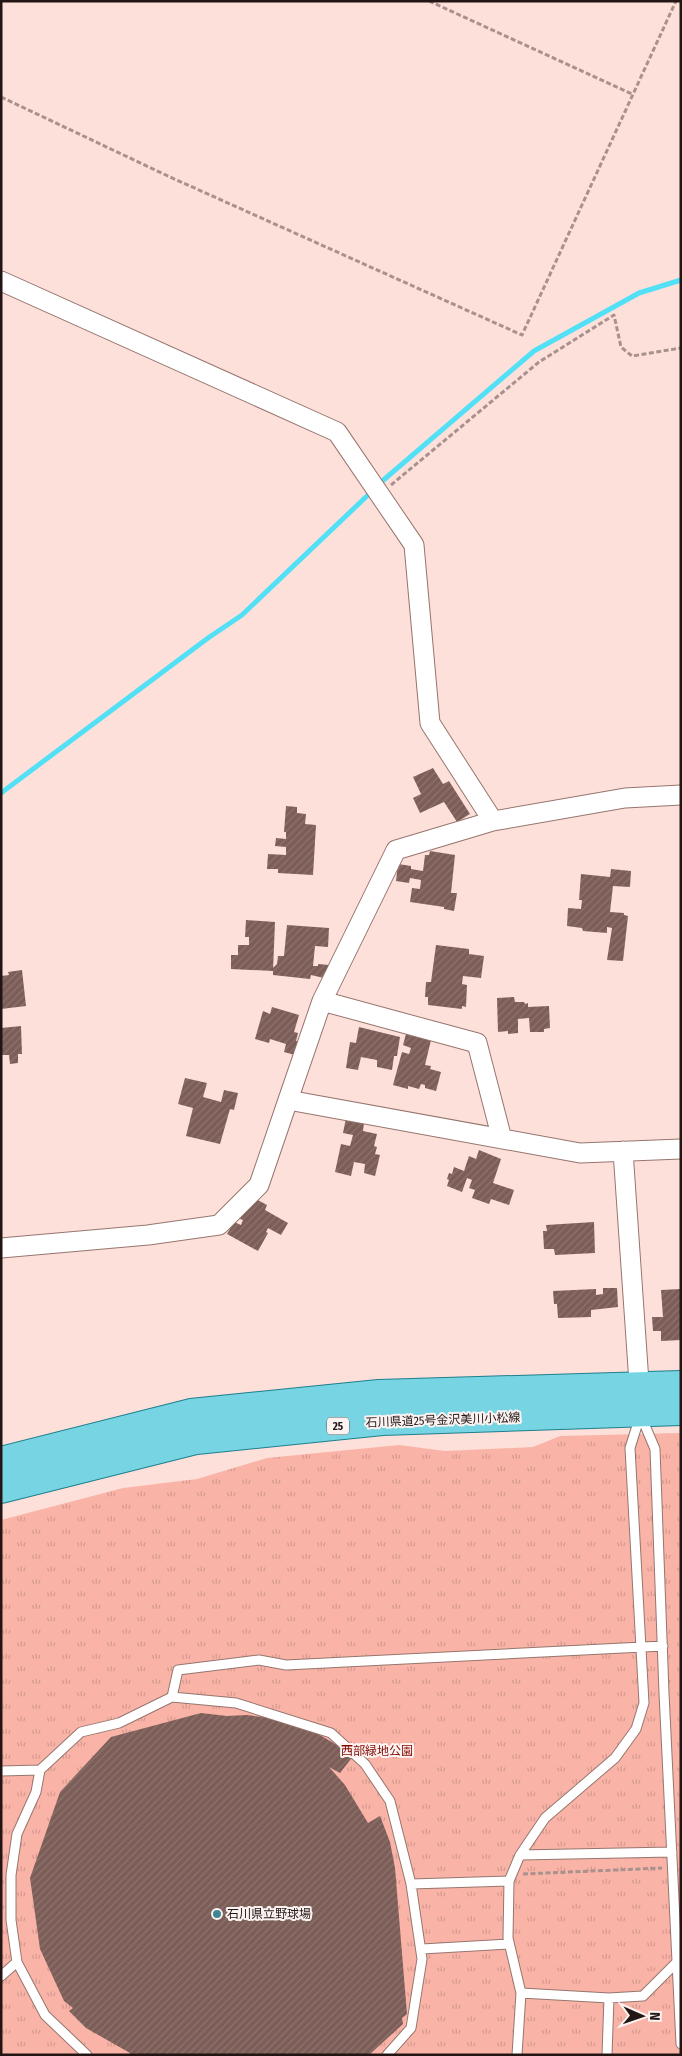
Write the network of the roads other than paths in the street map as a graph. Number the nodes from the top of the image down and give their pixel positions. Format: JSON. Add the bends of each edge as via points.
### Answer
{"nodes":[{"id":1,"x":1,"y":281,"type":"edge"},
{"id":2,"x":681,"y":795,"type":"edge"},
{"id":3,"x":493,"y":820,"type":"junction"},
{"id":4,"x":322,"y":1001,"type":"junction"},
{"id":5,"x":288,"y":1100,"type":"junction"},
{"id":6,"x":502,"y":1139,"type":"junction"},
{"id":7,"x":681,"y":1149,"type":"edge"},
{"id":8,"x":624,"y":1151,"type":"junction"},
{"id":9,"x":1,"y":1248,"type":"edge"},
{"id":10,"x":681,"y":1385,"type":"edge"},
{"id":11,"x":640,"y":1386,"type":"junction"},
{"id":12,"x":681,"y":1411,"type":"edge"},
{"id":13,"x":640,"y":1413,"type":"junction"},
{"id":14,"x":1,"y":1460,"type":"edge"},
{"id":15,"x":1,"y":1489,"type":"edge"},
{"id":16,"x":663,"y":1646,"type":"junction"},
{"id":17,"x":641,"y":1648,"type":"junction"},
{"id":18,"x":172,"y":1697,"type":"junction"},
{"id":19,"x":1,"y":1770,"type":"edge"},
{"id":20,"x":40,"y":1770,"type":"junction"},
{"id":21,"x":672,"y":1852,"type":"junction"},
{"id":22,"x":520,"y":1855,"type":"junction"},
{"id":23,"x":511,"y":1878,"type":"junction"},
{"id":24,"x":411,"y":1884,"type":"junction"},
{"id":25,"x":509,"y":1944,"type":"junction"},
{"id":26,"x":422,"y":1949,"type":"junction"},
{"id":27,"x":17,"y":1962,"type":"junction"},
{"id":28,"x":678,"y":1962,"type":"junction"},
{"id":29,"x":1,"y":1976,"type":"edge"},
{"id":30,"x":521,"y":1993,"type":"junction"},
{"id":31,"x":609,"y":1998,"type":"junction"},
{"id":32,"x":681,"y":2044,"type":"edge"},
{"id":33,"x":87,"y":2055,"type":"edge"},
{"id":34,"x":386,"y":2055,"type":"edge"},
{"id":35,"x":517,"y":2055,"type":"edge"},
{"id":36,"x":607,"y":2055,"type":"edge"}],
"edges":[{"from":1,"to":3,"type":"street","via":[[337,432],[414,545],[430,723]]},
{"from":2,"to":3,"type":"street","via":[[625,798]]},
{"from":3,"to":4,"type":"street","via":[[396,850]]},
{"from":4,"to":5,"type":"street"},
{"from":4,"to":6,"type":"street","via":[[477,1043]]},
{"from":5,"to":6,"type":"street"},
{"from":5,"to":9,"type":"street","via":[[259,1185],[219,1225],[148,1236]]},
{"from":6,"to":8,"type":"street","via":[[580,1153]]},
{"from":7,"to":8,"type":"street"},
{"from":8,"to":11,"type":"street"},
{"from":10,"to":11,"type":"main road","number":"25"},
{"from":11,"to":13,"type":"street"},
{"from":11,"to":14,"type":"main road","number":"25","via":[[380,1394],[191,1413]]},
{"from":12,"to":13,"type":"main road","name":"石川県道25号金沢美川小松線","number":"25"},
{"from":13,"to":15,"type":"main road","name":"石川県道25号金沢美川小松線","number":"25","via":[[382,1421],[196,1440]]},
{"from":13,"to":16,"type":"lane","via":[[655,1449]]},
{"from":13,"to":17,"type":"lane","via":[[630,1448]]},
{"from":16,"to":17,"type":"lane"},
{"from":16,"to":21,"type":"lane"},
{"from":17,"to":18,"type":"lane","via":[[286,1664],[259,1660],[178,1670]]},
{"from":17,"to":22,"type":"lane","via":[[644,1703],[636,1729],[614,1758],[545,1818]]},
{"from":18,"to":20,"type":"lane","via":[[119,1723],[81,1732]]},
{"from":18,"to":24,"type":"lane","via":[[236,1703],[331,1732],[365,1764],[390,1801]]},
{"from":19,"to":20,"type":"lane"},
{"from":20,"to":27,"type":"lane","via":[[36,1792],[17,1834],[11,1875],[11,1920]]},
{"from":21,"to":22,"type":"lane"},
{"from":21,"to":28,"type":"lane"},
{"from":22,"to":23,"type":"lane"},
{"from":23,"to":24,"type":"lane"},
{"from":23,"to":25,"type":"lane"},
{"from":24,"to":26,"type":"lane"},
{"from":25,"to":26,"type":"lane"},
{"from":25,"to":30,"type":"lane"},
{"from":26,"to":34,"type":"lane","via":[[411,2028]]},
{"from":27,"to":29,"type":"lane"},
{"from":27,"to":33,"type":"lane","via":[[45,2015]]},
{"from":28,"to":31,"type":"lane","via":[[643,1996]]},
{"from":28,"to":32,"type":"lane"},
{"from":30,"to":31,"type":"lane"},
{"from":30,"to":35,"type":"lane"},
{"from":31,"to":36,"type":"lane"}]}
